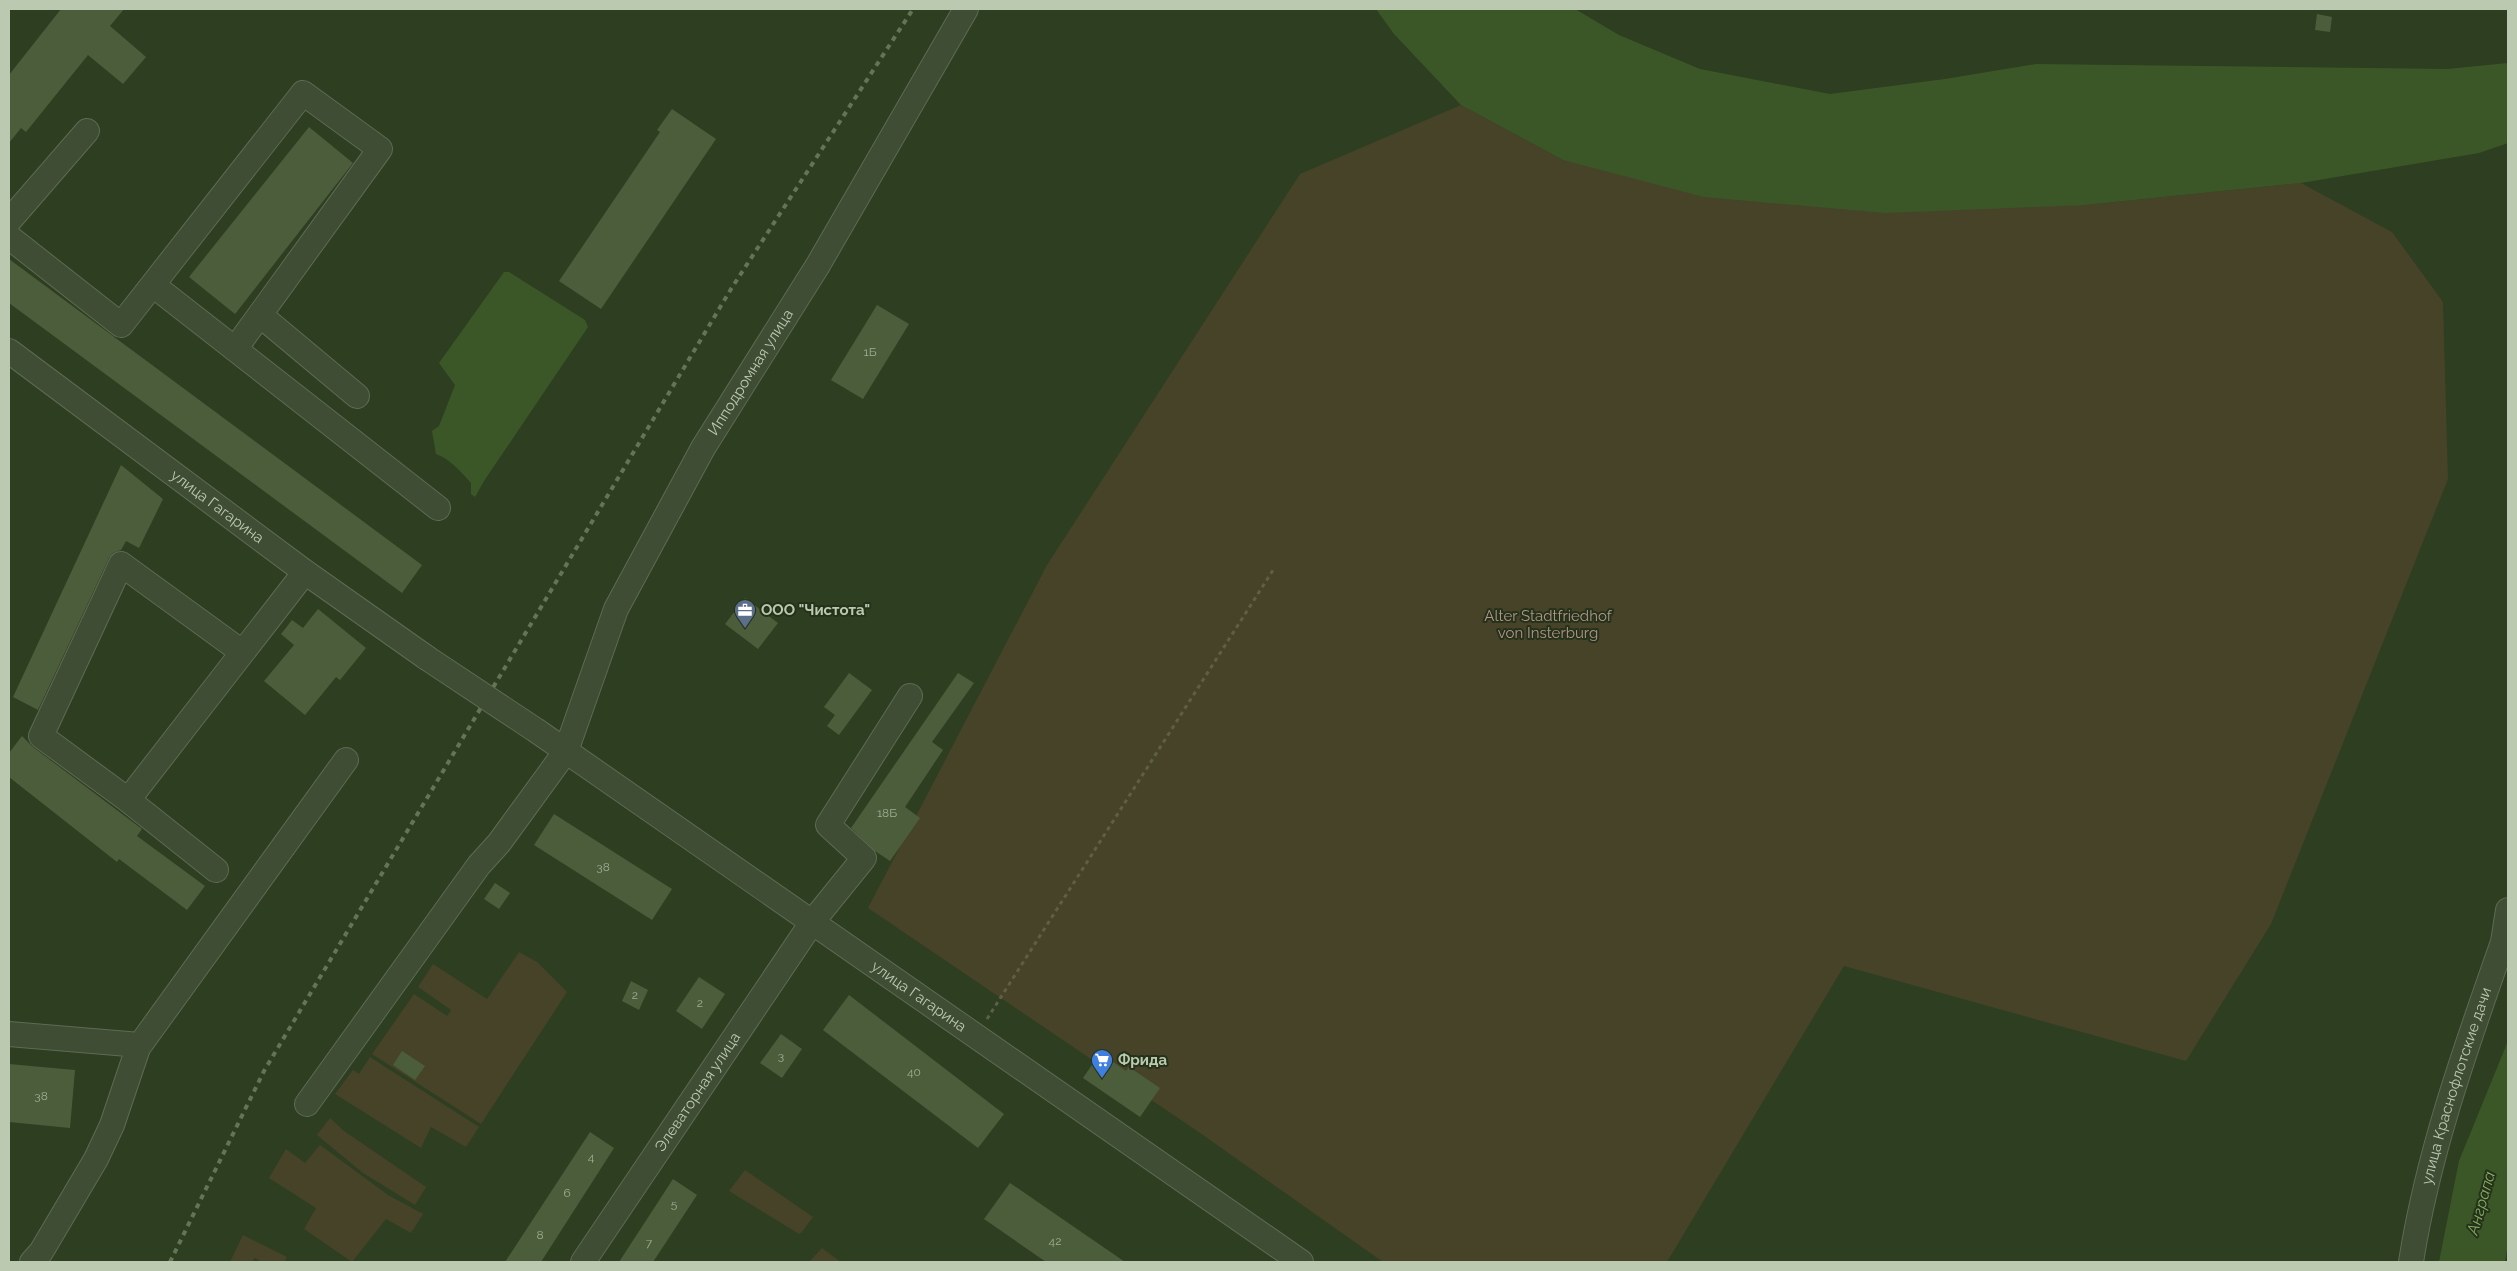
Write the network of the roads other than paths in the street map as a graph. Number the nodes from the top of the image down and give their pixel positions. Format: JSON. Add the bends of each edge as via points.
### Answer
{"nodes":[{"id":1,"x":966,"y":9,"type":"edge"},
{"id":2,"x":87,"y":130,"type":"dead end"},
{"id":3,"x":9,"y":221,"type":"edge"},
{"id":4,"x":9,"y":237,"type":"edge"},
{"id":5,"x":153,"y":284,"type":"junction"},
{"id":6,"x":260,"y":315,"type":"junction"},
{"id":7,"x":235,"y":349,"type":"junction"},
{"id":8,"x":9,"y":351,"type":"edge"},
{"id":9,"x":357,"y":396,"type":"dead end"},
{"id":10,"x":438,"y":508,"type":"dead end"},
{"id":11,"x":305,"y":572,"type":"junction"},
{"id":12,"x":242,"y":652,"type":"junction"},
{"id":13,"x":910,"y":696,"type":"dead end"},
{"id":14,"x":566,"y":751,"type":"junction"},
{"id":15,"x":346,"y":760,"type":"dead end"},
{"id":16,"x":128,"y":800,"type":"junction"},
{"id":17,"x":216,"y":870,"type":"dead end"},
{"id":18,"x":2508,"y":910,"type":"edge"},
{"id":19,"x":813,"y":921,"type":"junction"},
{"id":20,"x":20,"y":1035,"type":"edge"},
{"id":21,"x":139,"y":1045,"type":"junction"},
{"id":22,"x":306,"y":1104,"type":"dead end"},
{"id":23,"x":1296,"y":1261,"type":"edge"},
{"id":24,"x":32,"y":1262,"type":"edge"},
{"id":25,"x":583,"y":1262,"type":"edge"},
{"id":26,"x":2411,"y":1262,"type":"edge"}],
"edges":[{"from":1,"to":14,"type":"street","name":"Ипподромная улица","via":[[818,265],[703,448],[625,592],[616,609]]},
{"from":2,"to":3,"type":"street"},
{"from":4,"to":5,"type":"street","via":[[121,325]]},
{"from":5,"to":6,"type":"street","via":[[302,93],[380,149]]},
{"from":5,"to":7,"type":"street"},
{"from":6,"to":7,"type":"street"},
{"from":6,"to":9,"type":"street"},
{"from":7,"to":10,"type":"street"},
{"from":8,"to":11,"type":"street","name":"улица Гагарина"},
{"from":11,"to":12,"type":"street"},
{"from":11,"to":14,"type":"street","name":"улица Гагарина","bridge":true},
{"from":12,"to":16,"type":"street"},
{"from":12,"to":16,"type":"street","via":[[121,564],[41,736]]},
{"from":13,"to":19,"type":"street","name":"Элеваторная улица","via":[[828,825],[864,858]]},
{"from":14,"to":19,"type":"street","name":"улица Гагарина"},
{"from":14,"to":22,"type":"street","name":"Ипподромная улица"},
{"from":15,"to":21,"type":"street"},
{"from":16,"to":17,"type":"street"},
{"from":18,"to":26,"type":"street","name":"улица Краснофлотские дачи","via":[[2503,942],[2436,1145]]},
{"from":19,"to":23,"type":"street","name":"улица Гагарина"},
{"from":19,"to":25,"type":"street","name":"Элеваторная улица"},
{"from":20,"to":21,"type":"street"},
{"from":21,"to":24,"type":"street","via":[[112,1124],[96,1159]]}]}
